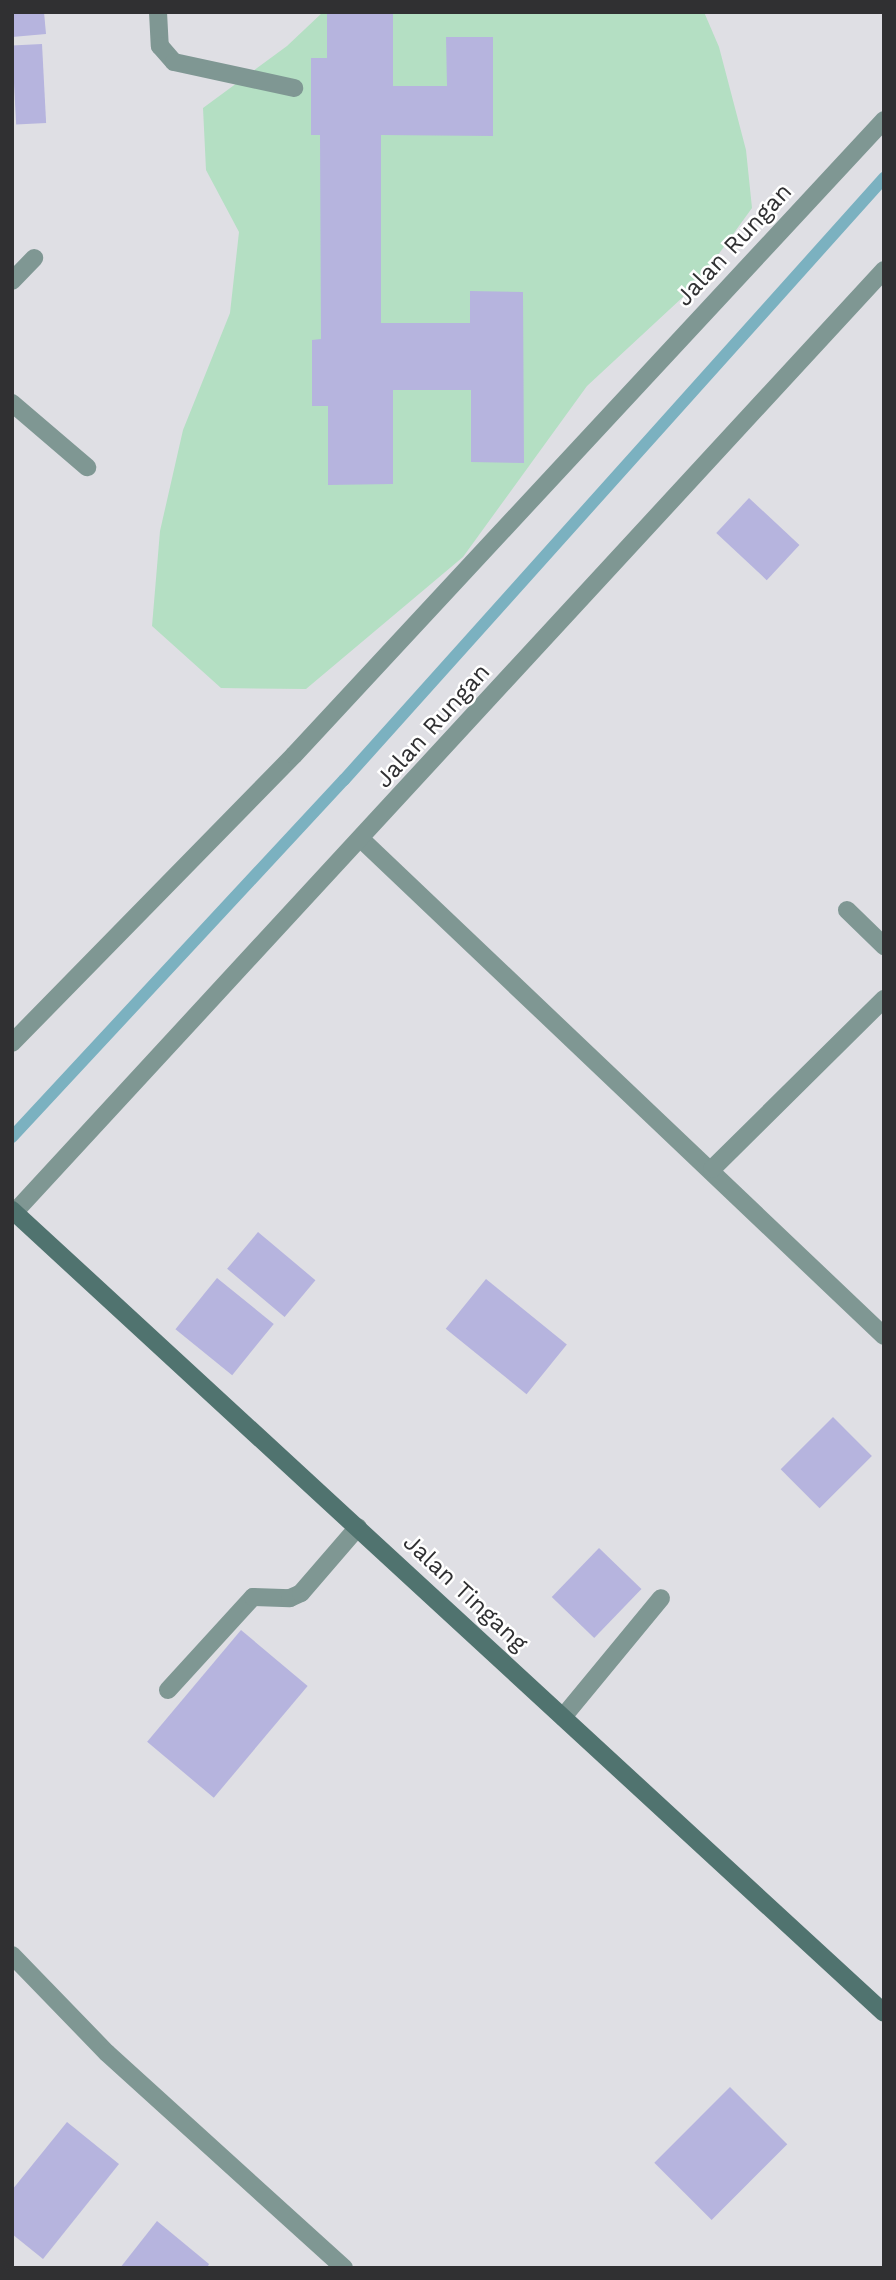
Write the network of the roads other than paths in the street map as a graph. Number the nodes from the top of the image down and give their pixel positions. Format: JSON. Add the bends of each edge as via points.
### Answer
{"nodes":[{"id":1,"x":158,"y":12,"type":"edge"},
{"id":2,"x":294,"y":88,"type":"dead end"},
{"id":3,"x":884,"y":120,"type":"edge"},
{"id":4,"x":34,"y":258,"type":"dead end"},
{"id":5,"x":884,"y":270,"type":"edge"},
{"id":6,"x":12,"y":281,"type":"edge"},
{"id":7,"x":12,"y":403,"type":"edge"},
{"id":8,"x":87,"y":467,"type":"dead end"},
{"id":9,"x":362,"y":840,"type":"junction"},
{"id":10,"x":847,"y":910,"type":"dead end"},
{"id":11,"x":884,"y":946,"type":"edge"},
{"id":12,"x":884,"y":999,"type":"edge"},
{"id":13,"x":12,"y":1043,"type":"edge"},
{"id":14,"x":712,"y":1169,"type":"junction"},
{"id":15,"x":13,"y":1213,"type":"edge"},
{"id":16,"x":884,"y":1336,"type":"edge"},
{"id":17,"x":358,"y":1527,"type":"junction"},
{"id":18,"x":661,"y":1598,"type":"dead end"},
{"id":19,"x":168,"y":1690,"type":"dead end"},
{"id":20,"x":563,"y":1717,"type":"junction"},
{"id":21,"x":12,"y":1955,"type":"edge"},
{"id":22,"x":884,"y":2013,"type":"edge"},
{"id":23,"x":344,"y":2268,"type":"edge"}],
"edges":[{"from":1,"to":2,"type":"street","via":[[160,47],[174,62]]},
{"from":3,"to":13,"type":"street","name":"Jalan Rungan","via":[[294,755]]},
{"from":4,"to":6,"type":"street"},
{"from":5,"to":9,"type":"street","name":"Jalan Rungan"},
{"from":7,"to":8,"type":"street"},
{"from":9,"to":14,"type":"street"},
{"from":9,"to":15,"type":"street","name":"Jalan Rungan"},
{"from":10,"to":11,"type":"street"},
{"from":12,"to":14,"type":"street"},
{"from":14,"to":16,"type":"street"},
{"from":15,"to":17,"type":"main road","name":"Jalan Tingang"},
{"from":17,"to":19,"type":"street","via":[[301,1593],[290,1598],[253,1597]]},
{"from":17,"to":20,"type":"main road","name":"Jalan Tingang"},
{"from":18,"to":20,"type":"street"},
{"from":20,"to":22,"type":"main road","name":"Jalan Tingang"},
{"from":21,"to":23,"type":"street","via":[[107,2053]]}]}
